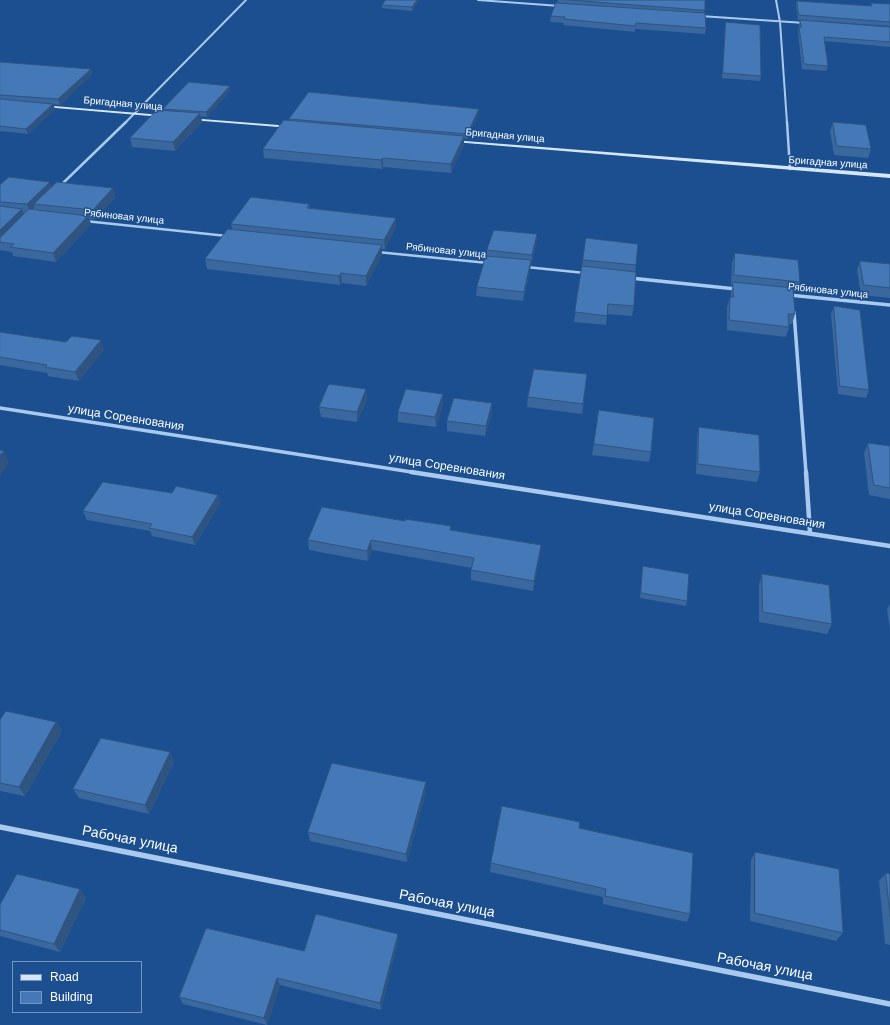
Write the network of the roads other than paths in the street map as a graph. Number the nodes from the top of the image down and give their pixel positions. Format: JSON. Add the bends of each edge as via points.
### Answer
{"nodes":[{"id":1,"x":246,"y":0,"type":"edge"},
{"id":2,"x":478,"y":0,"type":"edge"},
{"id":3,"x":776,"y":0,"type":"edge"},
{"id":4,"x":566,"y":6,"type":"edge"},
{"id":5,"x":693,"y":15,"type":"edge"},
{"id":6,"x":780,"y":22,"type":"junction"},
{"id":7,"x":812,"y":24,"type":"edge"},
{"id":8,"x":40,"y":106,"type":"edge"},
{"id":9,"x":135,"y":114,"type":"junction"},
{"id":10,"x":167,"y":116,"type":"edge"},
{"id":11,"x":183,"y":118,"type":"edge"},
{"id":12,"x":301,"y":128,"type":"edge"},
{"id":13,"x":451,"y":141,"type":"edge"},
{"id":14,"x":790,"y":169,"type":"junction"},
{"id":15,"x":890,"y":176,"type":"edge"},
{"id":16,"x":58,"y":188,"type":"edge"},
{"id":17,"x":78,"y":220,"type":"edge"},
{"id":18,"x":229,"y":236,"type":"edge"},
{"id":19,"x":372,"y":251,"type":"edge"},
{"id":20,"x":491,"y":264,"type":"edge"},
{"id":21,"x":522,"y":267,"type":"edge"},
{"id":22,"x":586,"y":274,"type":"edge"},
{"id":23,"x":626,"y":278,"type":"edge"},
{"id":24,"x":737,"y":289,"type":"edge"},
{"id":25,"x":785,"y":294,"type":"edge"},
{"id":26,"x":793,"y":295,"type":"junction"},
{"id":27,"x":890,"y":305,"type":"edge"},
{"id":28,"x":0,"y":408,"type":"edge"},
{"id":29,"x":810,"y":533,"type":"junction"},
{"id":30,"x":890,"y":546,"type":"edge"},
{"id":31,"x":0,"y":826,"type":"edge"},
{"id":32,"x":890,"y":1004,"type":"edge"}],
"edges":[{"from":1,"to":9,"type":"street"},
{"from":2,"to":4,"type":"street"},
{"from":3,"to":6,"type":"street"},
{"from":5,"to":6,"type":"street"},
{"from":6,"to":7,"type":"street"},
{"from":6,"to":14,"type":"street"},
{"from":8,"to":9,"type":"street","name":"Бригадная улица"},
{"from":9,"to":10,"type":"street","name":"Бригадная улица"},
{"from":9,"to":16,"type":"street"},
{"from":11,"to":12,"type":"street"},
{"from":13,"to":14,"type":"street","name":"Бригадная улица"},
{"from":14,"to":15,"type":"street","name":"Бригадная улица"},
{"from":17,"to":18,"type":"street","name":"Рябиновая улица"},
{"from":19,"to":20,"type":"street","name":"Рябиновая улица"},
{"from":21,"to":22,"type":"street"},
{"from":23,"to":24,"type":"street"},
{"from":25,"to":26,"type":"street","name":"Рябиновая улица"},
{"from":26,"to":27,"type":"street","name":"Рябиновая улица"},
{"from":26,"to":29,"type":"street"},
{"from":28,"to":29,"type":"street","name":"улица Соревнования"},
{"from":29,"to":30,"type":"street","name":"улица Соревнования"},
{"from":31,"to":32,"type":"street","name":"Рабочая улица"}]}
